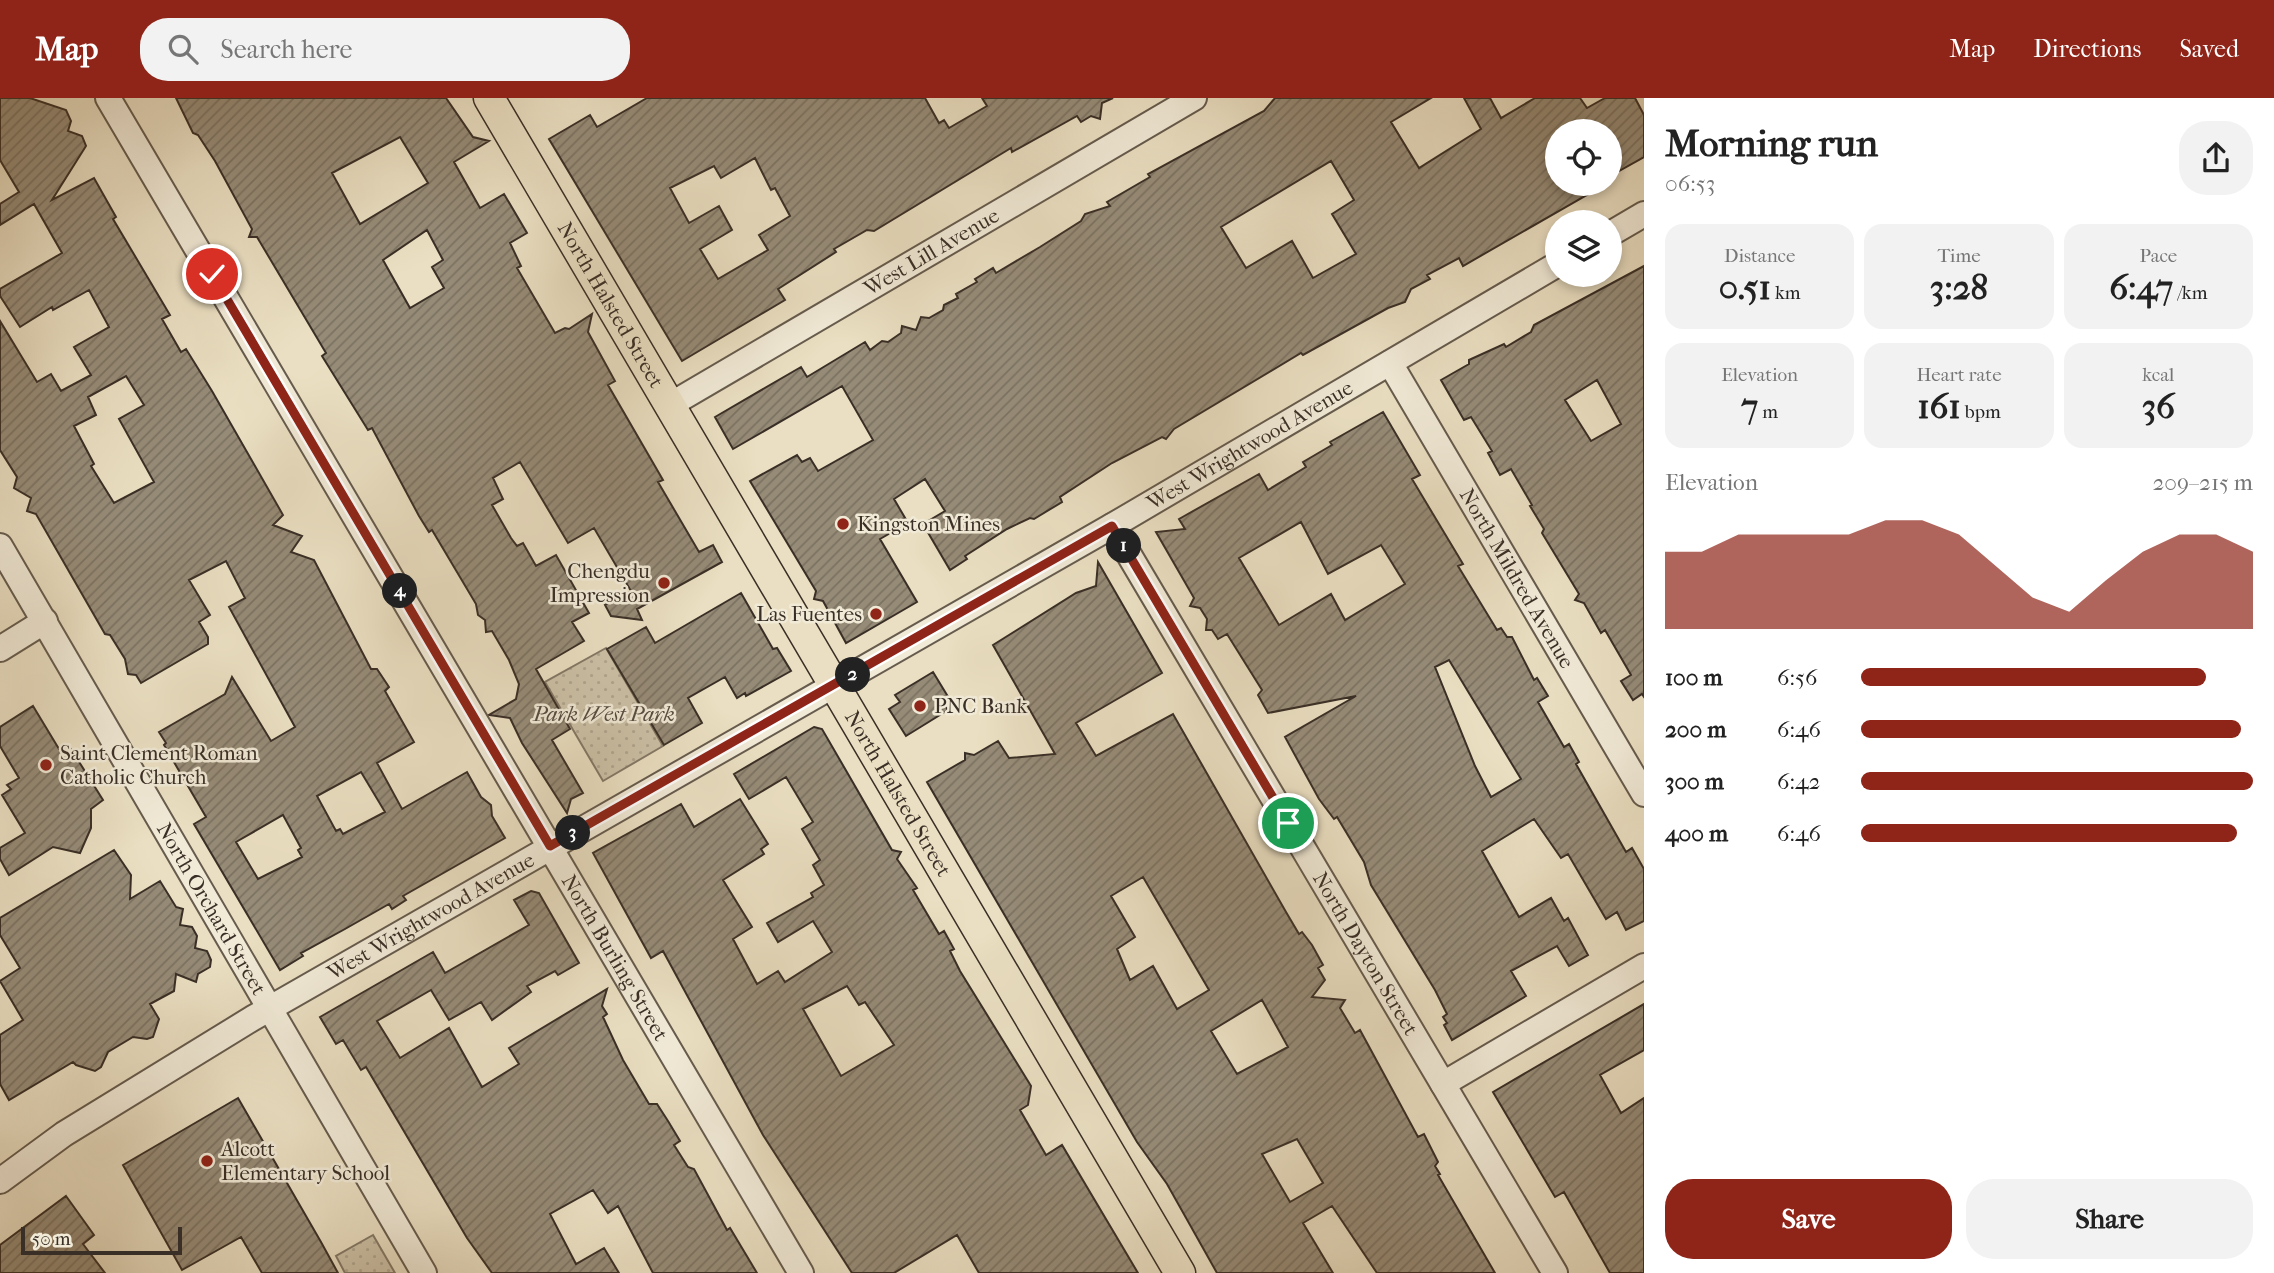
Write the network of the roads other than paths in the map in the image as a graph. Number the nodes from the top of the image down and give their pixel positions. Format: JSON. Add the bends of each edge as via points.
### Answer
{"nodes":[{"id":1,"x":108,"y":98,"type":"edge"},
{"id":2,"x":489,"y":98,"type":"edge"},
{"id":3,"x":1194,"y":98,"type":"edge"},
{"id":4,"x":1644,"y":214,"type":"edge"},
{"id":5,"x":1622,"y":227,"type":"edge"},
{"id":6,"x":1545,"y":272,"type":"edge"},
{"id":7,"x":1390,"y":363,"type":"junction"},
{"id":8,"x":670,"y":405,"type":"junction"},
{"id":9,"x":1112,"y":526,"type":"junction"},
{"id":10,"x":0,"y":546,"type":"edge"},
{"id":11,"x":45,"y":621,"type":"junction"},
{"id":12,"x":0,"y":649,"type":"edge"},
{"id":13,"x":834,"y":686,"type":"junction"},
{"id":14,"x":1644,"y":794,"type":"edge"},
{"id":15,"x":550,"y":846,"type":"junction"},
{"id":16,"x":1644,"y":966,"type":"edge"},
{"id":17,"x":270,"y":1009,"type":"junction"},
{"id":18,"x":1443,"y":1084,"type":"junction"},
{"id":19,"x":0,"y":1181,"type":"edge"},
{"id":20,"x":424,"y":1273,"type":"edge"},
{"id":21,"x":801,"y":1273,"type":"edge"},
{"id":22,"x":1180,"y":1273,"type":"edge"},
{"id":23,"x":1555,"y":1273,"type":"edge"}],
"edges":[{"from":1,"to":15,"type":"street","name":"North Burling Street"},
{"from":2,"to":8,"type":"main road","name":"North Halsted Street"},
{"from":3,"to":8,"type":"street","name":"West Lill Avenue"},
{"from":4,"to":5,"type":"street"},
{"from":6,"to":7,"type":"street","name":"West Wrightwood Avenue"},
{"from":7,"to":9,"type":"street","name":"West Wrightwood Avenue"},
{"from":7,"to":14,"type":"street","name":"North Mildred Avenue"},
{"from":8,"to":13,"type":"main road","name":"North Halsted Street"},
{"from":9,"to":13,"type":"street","name":"West Wrightwood Avenue"},
{"from":9,"to":18,"type":"street","name":"North Dayton Street"},
{"from":10,"to":11,"type":"street","name":"North Orchard Street"},
{"from":11,"to":12,"type":"street"},
{"from":11,"to":17,"type":"street","name":"North Orchard Street"},
{"from":13,"to":15,"type":"street","name":"West Wrightwood Avenue"},
{"from":13,"to":22,"type":"main road","name":"North Halsted Street"},
{"from":15,"to":17,"type":"street","name":"West Wrightwood Avenue"},
{"from":15,"to":21,"type":"street","name":"North Burling Street"},
{"from":16,"to":18,"type":"street"},
{"from":17,"to":19,"type":"street","name":"West Wrightwood Avenue","via":[[64,1134]]},
{"from":17,"to":20,"type":"street","name":"North Orchard Street"},
{"from":18,"to":23,"type":"street","name":"North Dayton Street"}]}
